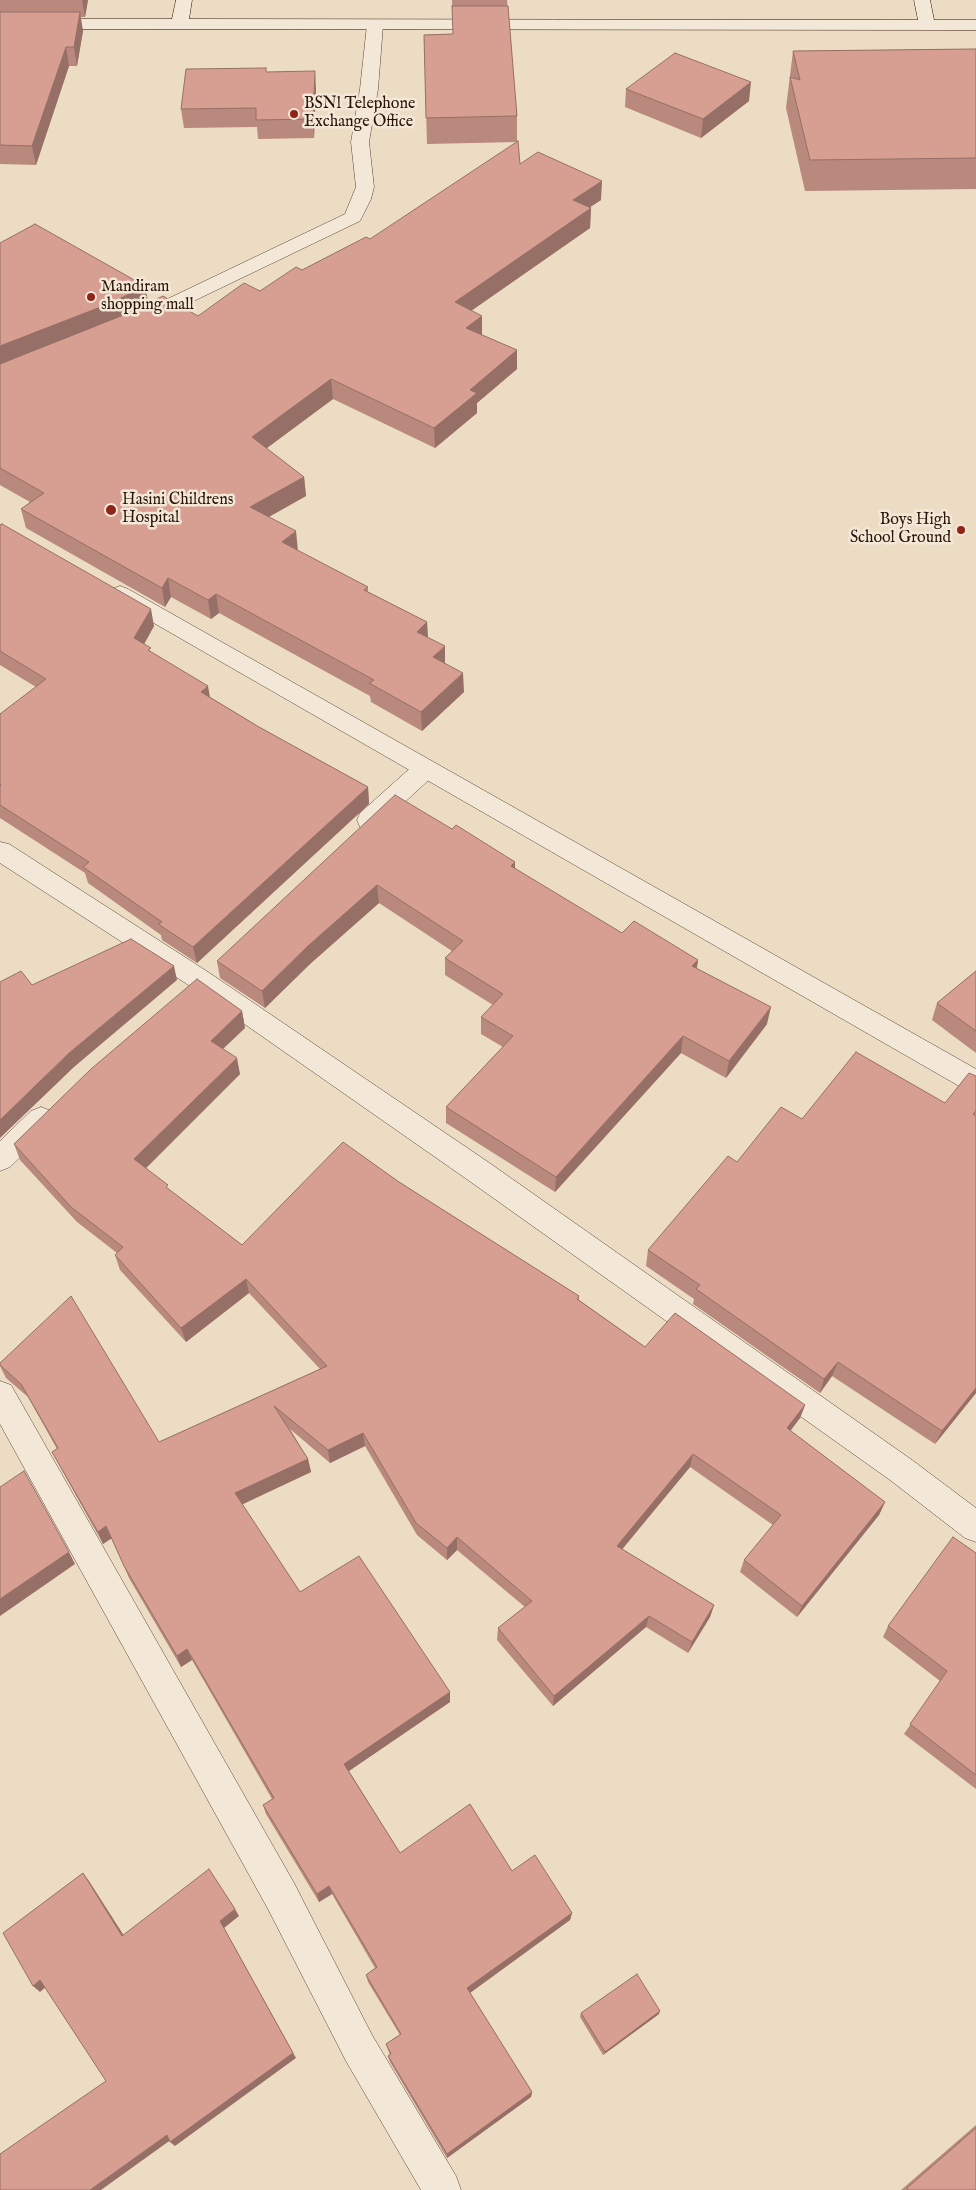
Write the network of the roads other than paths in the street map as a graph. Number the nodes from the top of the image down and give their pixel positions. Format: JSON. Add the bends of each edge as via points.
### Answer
{"nodes":[{"id":1,"x":184,"y":0,"type":"edge"},
{"id":2,"x":922,"y":0,"type":"edge"},
{"id":3,"x":0,"y":24,"type":"edge"},
{"id":4,"x":180,"y":24,"type":"junction"},
{"id":5,"x":375,"y":25,"type":"junction"},
{"id":6,"x":927,"y":25,"type":"junction"},
{"id":7,"x":976,"y":25,"type":"edge"},
{"id":8,"x":122,"y":328,"type":"edge"},
{"id":9,"x":104,"y":584,"type":"edge"},
{"id":10,"x":424,"y":769,"type":"junction"},
{"id":11,"x":352,"y":836,"type":"edge"},
{"id":12,"x":0,"y":851,"type":"edge"},
{"id":13,"x":206,"y":972,"type":"junction"},
{"id":14,"x":176,"y":998,"type":"edge"},
{"id":15,"x":976,"y":1082,"type":"edge"},
{"id":16,"x":57,"y":1104,"type":"edge"},
{"id":17,"x":0,"y":1159,"type":"edge"},
{"id":18,"x":0,"y":1395,"type":"edge"},
{"id":19,"x":976,"y":1526,"type":"edge"},
{"id":20,"x":442,"y":2190,"type":"edge"}],
"edges":[{"from":1,"to":4,"type":"street"},
{"from":2,"to":6,"type":"street"},
{"from":3,"to":4,"type":"street"},
{"from":4,"to":5,"type":"street"},
{"from":5,"to":6,"type":"street"},
{"from":5,"to":8,"type":"street","via":[[360,142],[364,187],[353,217]]},
{"from":6,"to":7,"type":"street"},
{"from":9,"to":10,"type":"street"},
{"from":10,"to":11,"type":"street"},
{"from":10,"to":15,"type":"street"},
{"from":12,"to":13,"type":"street"},
{"from":13,"to":14,"type":"street"},
{"from":13,"to":19,"type":"street","via":[[502,1189]]},
{"from":16,"to":17,"type":"street"},
{"from":18,"to":20,"type":"street","via":[[281,1896],[359,2048]]}]}
